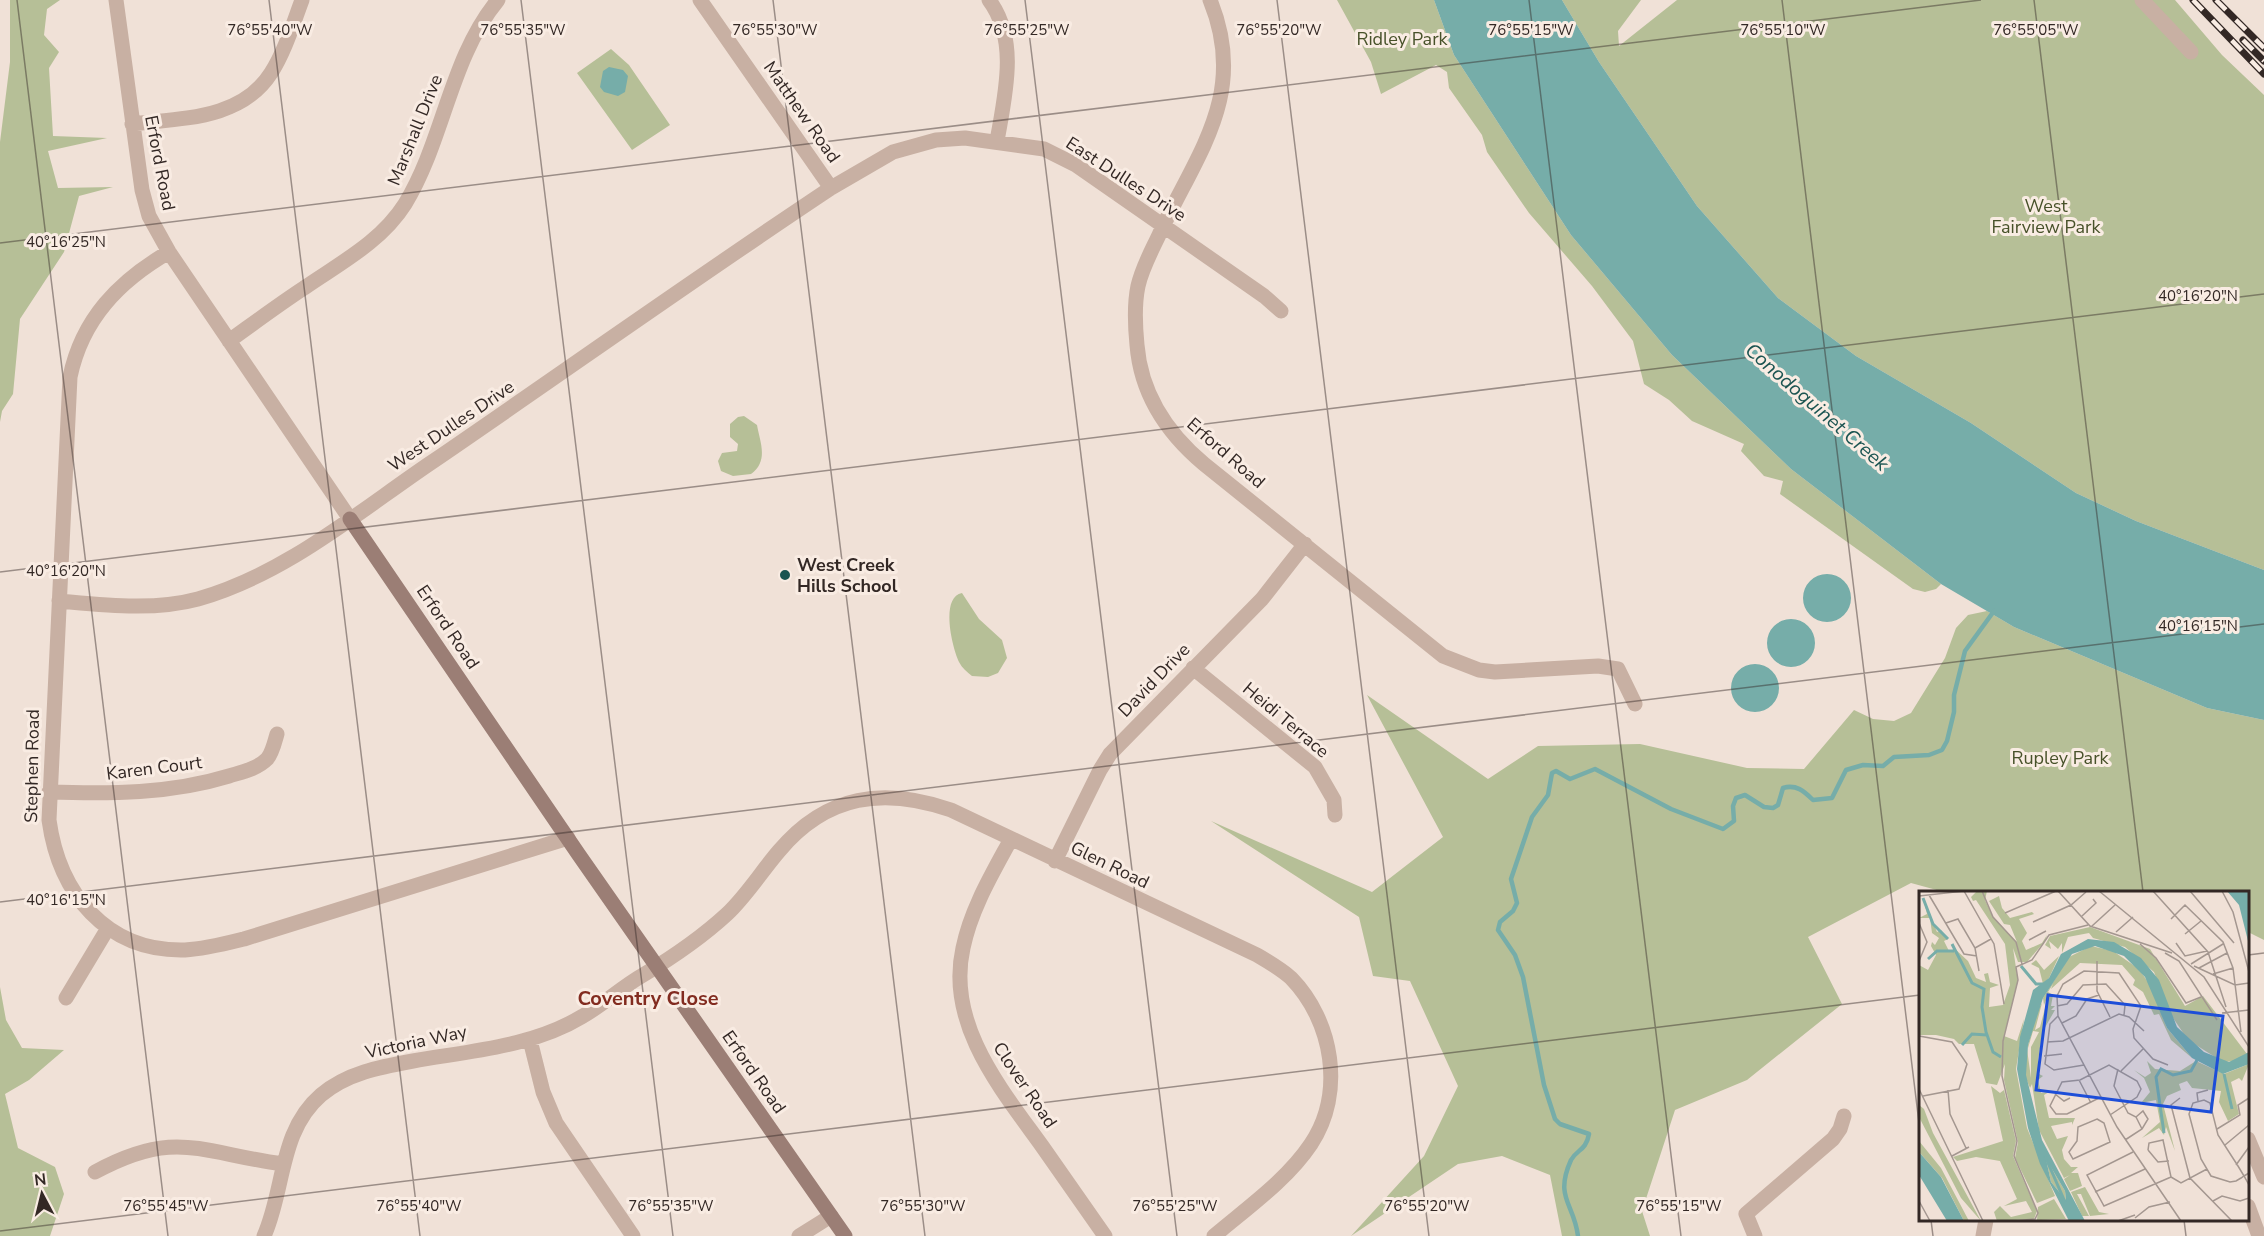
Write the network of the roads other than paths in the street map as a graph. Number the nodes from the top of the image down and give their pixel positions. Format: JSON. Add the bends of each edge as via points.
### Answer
{"nodes":[{"id":1,"x":116,"y":0,"type":"edge"},
{"id":2,"x":302,"y":0,"type":"edge"},
{"id":3,"x":498,"y":0,"type":"edge"},
{"id":4,"x":700,"y":0,"type":"edge"},
{"id":5,"x":989,"y":0,"type":"edge"},
{"id":6,"x":1210,"y":0,"type":"edge"},
{"id":7,"x":2142,"y":0,"type":"edge"},
{"id":8,"x":2191,"y":52,"type":"dead end"},
{"id":9,"x":132,"y":124,"type":"junction"},
{"id":10,"x":997,"y":141,"type":"junction"},
{"id":11,"x":831,"y":188,"type":"junction"},
{"id":12,"x":1163,"y":226,"type":"junction"},
{"id":13,"x":169,"y":252,"type":"junction"},
{"id":14,"x":1281,"y":311,"type":"dead end"},
{"id":15,"x":229,"y":340,"type":"junction"},
{"id":16,"x":350,"y":519,"type":"junction"},
{"id":17,"x":1305,"y":544,"type":"junction"},
{"id":18,"x":59,"y":601,"type":"junction"},
{"id":19,"x":1192,"y":668,"type":"junction"},
{"id":20,"x":1635,"y":704,"type":"dead end"},
{"id":21,"x":277,"y":734,"type":"dead end"},
{"id":22,"x":49,"y":792,"type":"junction"},
{"id":23,"x":1335,"y":814,"type":"dead end"},
{"id":24,"x":568,"y":838,"type":"junction"},
{"id":25,"x":1011,"y":839,"type":"junction"},
{"id":26,"x":1055,"y":861,"type":"junction"},
{"id":27,"x":108,"y":928,"type":"junction"},
{"id":28,"x":658,"y":967,"type":"junction"},
{"id":29,"x":66,"y":998,"type":"dead end"},
{"id":30,"x":530,"y":1040,"type":"junction"},
{"id":31,"x":1844,"y":1116,"type":"dead end"},
{"id":32,"x":2249,"y":1143,"type":"edge"},
{"id":33,"x":283,"y":1164,"type":"junction"},
{"id":34,"x":95,"y":1172,"type":"dead end"},
{"id":35,"x":2264,"y":1177,"type":"edge"},
{"id":36,"x":2249,"y":1211,"type":"edge"},
{"id":37,"x":831,"y":1216,"type":"junction"},
{"id":38,"x":1986,"y":1221,"type":"edge"},
{"id":39,"x":264,"y":1236,"type":"edge"},
{"id":40,"x":633,"y":1236,"type":"edge"},
{"id":41,"x":799,"y":1236,"type":"edge"},
{"id":42,"x":845,"y":1236,"type":"edge"},
{"id":43,"x":1105,"y":1236,"type":"edge"},
{"id":44,"x":1214,"y":1236,"type":"edge"},
{"id":45,"x":1755,"y":1236,"type":"edge"},
{"id":46,"x":1983,"y":1236,"type":"edge"},
{"id":47,"x":2259,"y":1236,"type":"edge"}],
"edges":[{"from":1,"to":9,"type":"street","name":"Erford Road"},
{"from":2,"to":9,"type":"street","via":[[271,72],[252,95],[215,112]]},
{"from":3,"to":15,"type":"street","name":"Marshall Drive","via":[[476,31],[422,170],[392,222],[367,245]]},
{"from":4,"to":11,"type":"street","name":"Matthew Road"},
{"from":5,"to":10,"type":"street","via":[[1003,25],[1008,52]]},
{"from":6,"to":12,"type":"street","name":"Erford Road","via":[[1223,55],[1220,103],[1204,148]]},
{"from":7,"to":8,"type":"street"},
{"from":9,"to":13,"type":"street","name":"Erford Road","via":[[149,216]]},
{"from":10,"to":11,"type":"street","name":"East Dulles Drive","via":[[965,138],[915,145],[883,158]]},
{"from":10,"to":12,"type":"street","name":"East Dulles Drive","via":[[1044,149],[1064,159]]},
{"from":11,"to":16,"type":"street","name":"West Dulles Drive"},
{"from":12,"to":14,"type":"street","name":"East Dulles Drive"},
{"from":12,"to":17,"type":"street","name":"Erford Road","via":[[1139,285],[1136,304],[1137,354],[1150,397],[1163,421],[1188,451]]},
{"from":13,"to":15,"type":"street","name":"Erford Road"},
{"from":13,"to":18,"type":"street","name":"Stephen Road","via":[[110,295],[98,310],[73,362],[66,423]]},
{"from":15,"to":16,"type":"street","name":"Erford Road"},
{"from":16,"to":18,"type":"street","name":"West Dulles Drive","via":[[267,573],[198,599],[138,606]]},
{"from":16,"to":24,"type":"street","name":"Erford Road"},
{"from":17,"to":19,"type":"street","name":"David Drive","via":[[1262,599]]},
{"from":17,"to":20,"type":"street","name":"Erford Road","via":[[1443,656],[1459,664],[1495,672],[1598,666],[1618,669]]},
{"from":18,"to":22,"type":"street","name":"Stephen Road"},
{"from":19,"to":23,"type":"street","name":"Heidi Terrace","via":[[1315,767],[1334,800]]},
{"from":19,"to":26,"type":"street","name":"David Drive","via":[[1110,754]]},
{"from":21,"to":22,"type":"street","name":"Karen Court","via":[[268,759],[252,769],[221,778],[155,791]]},
{"from":22,"to":27,"type":"street","name":"Stephen Road","via":[[49,820],[58,864],[82,905]]},
{"from":24,"to":27,"type":"street","name":"Stephen Road","via":[[202,949],[139,944]]},
{"from":24,"to":28,"type":"street","name":"Erford Road"},
{"from":25,"to":26,"type":"street","name":"Glen Road"},
{"from":25,"to":28,"type":"street","name":"Glen Road","via":[[921,800],[895,796],[854,801],[831,810],[794,835],[727,914]]},
{"from":25,"to":43,"type":"street","name":"Clover Road","via":[[977,904],[963,949],[960,968],[964,1008],[981,1058]]},
{"from":26,"to":44,"type":"street","name":"Glen Road","via":[[1276,966],[1299,987],[1323,1028],[1331,1078],[1326,1112],[1318,1132],[1292,1167]]},
{"from":27,"to":29,"type":"street"},
{"from":28,"to":30,"type":"street","name":"Victoria Way","via":[[583,1016]]},
{"from":28,"to":37,"type":"street","name":"Erford Road"},
{"from":30,"to":33,"type":"street","name":"Victoria Way","via":[[385,1066],[349,1077],[321,1095],[303,1117]]},
{"from":30,"to":40,"type":"street","via":[[543,1092],[556,1123]]},
{"from":31,"to":45,"type":"street","via":[[1833,1139],[1746,1214]]},
{"from":32,"to":35,"type":"street"},
{"from":33,"to":34,"type":"street","via":[[172,1145],[134,1152]]},
{"from":33,"to":39,"type":"street","name":"Victoria Way","via":[[276,1205]]},
{"from":36,"to":47,"type":"street"},
{"from":37,"to":41,"type":"street"},
{"from":37,"to":42,"type":"street","name":"Erford Road"},
{"from":38,"to":46,"type":"street"}]}
